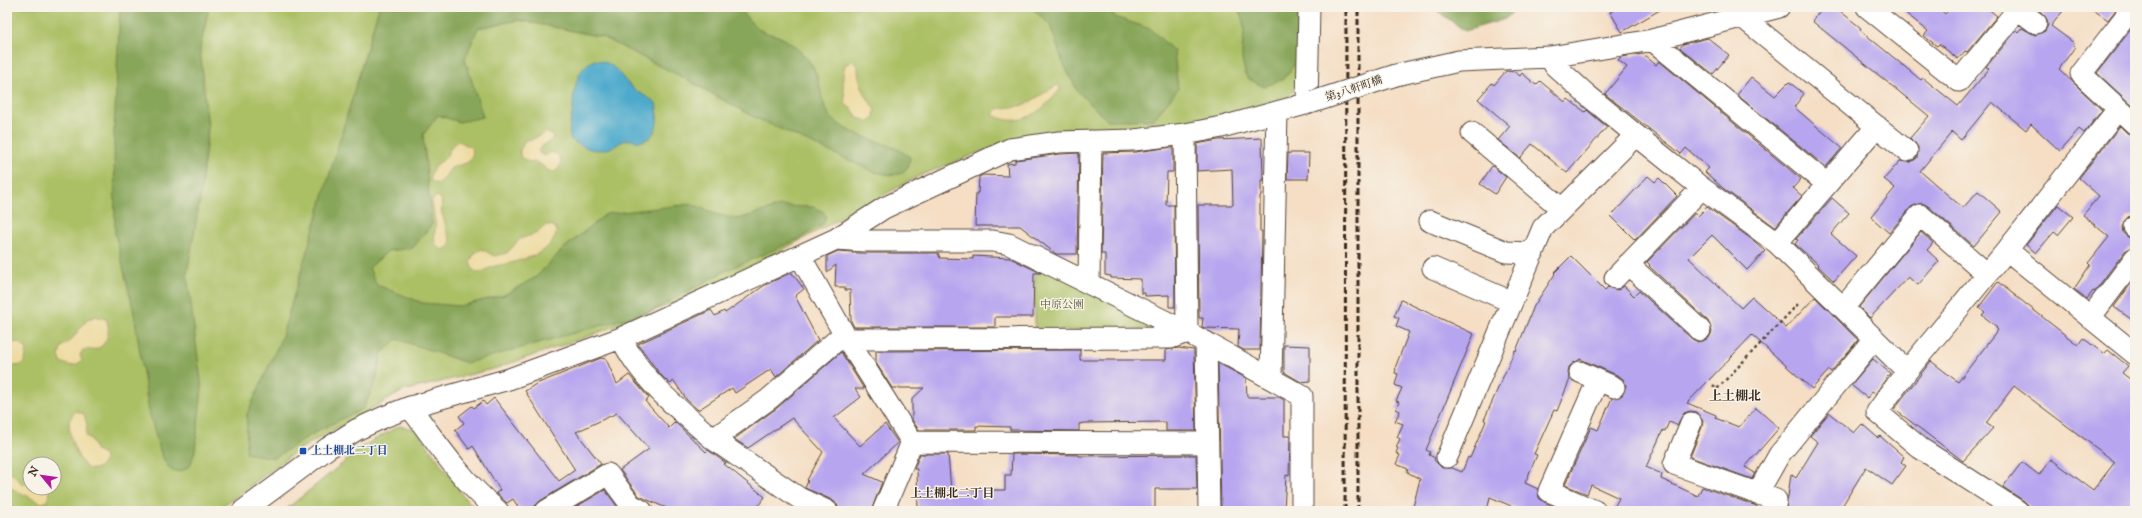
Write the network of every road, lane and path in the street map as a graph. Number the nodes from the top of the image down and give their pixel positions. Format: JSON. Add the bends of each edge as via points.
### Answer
{"nodes":[{"id":1,"x":1309,"y":7,"type":"edge"},
{"id":2,"x":1779,"y":7,"type":"edge"},
{"id":3,"x":1867,"y":7,"type":"edge"},
{"id":4,"x":2133,"y":7,"type":"edge"},
{"id":5,"x":2017,"y":8,"type":"edge"},
{"id":6,"x":1741,"y":16,"type":"junction"},
{"id":7,"x":2036,"y":23,"type":"dead end"},
{"id":8,"x":1652,"y":40,"type":"junction"},
{"id":9,"x":1550,"y":57,"type":"junction"},
{"id":10,"x":1310,"y":103,"type":"junction"},
{"id":11,"x":2118,"y":109,"type":"junction"},
{"id":12,"x":1277,"y":112,"type":"junction"},
{"id":13,"x":2135,"y":124,"type":"edge"},
{"id":14,"x":1877,"y":126,"type":"junction"},
{"id":15,"x":1472,"y":133,"type":"dead end"},
{"id":16,"x":1185,"y":134,"type":"junction"},
{"id":17,"x":1636,"y":135,"type":"junction"},
{"id":18,"x":1090,"y":141,"type":"junction"},
{"id":19,"x":1907,"y":151,"type":"dead end"},
{"id":20,"x":1827,"y":184,"type":"junction"},
{"id":21,"x":1702,"y":188,"type":"junction"},
{"id":22,"x":1562,"y":209,"type":"junction"},
{"id":23,"x":1430,"y":221,"type":"dead end"},
{"id":24,"x":836,"y":239,"type":"junction"},
{"id":25,"x":1777,"y":243,"type":"junction"},
{"id":26,"x":2007,"y":250,"type":"junction"},
{"id":27,"x":1533,"y":253,"type":"junction"},
{"id":28,"x":800,"y":256,"type":"junction"},
{"id":29,"x":2135,"y":258,"type":"edge"},
{"id":30,"x":1433,"y":268,"type":"dead end"},
{"id":31,"x":1987,"y":274,"type":"junction"},
{"id":32,"x":1089,"y":282,"type":"junction"},
{"id":33,"x":1512,"y":302,"type":"junction"},
{"id":34,"x":1798,"y":304,"type":"dead end"},
{"id":35,"x":1842,"y":308,"type":"junction"},
{"id":36,"x":2090,"y":318,"type":"junction"},
{"id":37,"x":1700,"y":330,"type":"dead end"},
{"id":38,"x":1187,"y":332,"type":"junction"},
{"id":39,"x":621,"y":338,"type":"junction"},
{"id":40,"x":847,"y":338,"type":"junction"},
{"id":41,"x":1873,"y":340,"type":"junction"},
{"id":42,"x":1206,"y":342,"type":"junction"},
{"id":43,"x":2135,"y":354,"type":"edge"},
{"id":44,"x":1907,"y":371,"type":"junction"},
{"id":45,"x":1271,"y":378,"type":"junction"},
{"id":46,"x":1597,"y":380,"type":"dead end"},
{"id":47,"x":1713,"y":385,"type":"dead end"},
{"id":48,"x":410,"y":407,"type":"junction"},
{"id":49,"x":1691,"y":423,"type":"dead end"},
{"id":50,"x":713,"y":439,"type":"junction"},
{"id":51,"x":912,"y":442,"type":"junction"},
{"id":52,"x":1208,"y":443,"type":"junction"},
{"id":53,"x":1447,"y":457,"type":"dead end"},
{"id":54,"x":1757,"y":494,"type":"junction"},
{"id":55,"x":243,"y":511,"type":"edge"},
{"id":56,"x":498,"y":511,"type":"edge"},
{"id":57,"x":546,"y":511,"type":"edge"},
{"id":58,"x":642,"y":511,"type":"edge"},
{"id":59,"x":827,"y":511,"type":"edge"},
{"id":60,"x":883,"y":511,"type":"edge"},
{"id":61,"x":1209,"y":511,"type":"edge"},
{"id":62,"x":1302,"y":511,"type":"edge"},
{"id":63,"x":1596,"y":511,"type":"edge"},
{"id":64,"x":1774,"y":511,"type":"edge"},
{"id":65,"x":2018,"y":511,"type":"edge"}],
"edges":[{"from":1,"to":10,"type":"street"},
{"from":2,"to":6,"type":"street","name":"第3八軒町橋"},
{"from":3,"to":5,"type":"street","via":[[1959,81]]},
{"from":4,"to":11,"type":"street","via":[[2082,74]]},
{"from":5,"to":7,"type":"street"},
{"from":6,"to":8,"type":"street","name":"第3八軒町橋"},
{"from":6,"to":14,"type":"street"},
{"from":8,"to":9,"type":"street","name":"第3八軒町橋"},
{"from":8,"to":20,"type":"street"},
{"from":9,"to":10,"type":"street","name":"第3八軒町橋","bridge":true,"via":[[1458,61],[1396,75]]},
{"from":9,"to":17,"type":"street","via":[[1555,66]]},
{"from":10,"to":12,"type":"street","name":"第3八軒町橋"},
{"from":11,"to":13,"type":"street"},
{"from":11,"to":26,"type":"street"},
{"from":12,"to":16,"type":"street","name":"第3八軒町橋"},
{"from":12,"to":45,"type":"street"},
{"from":14,"to":19,"type":"street"},
{"from":14,"to":20,"type":"street"},
{"from":15,"to":22,"type":"street"},
{"from":16,"to":18,"type":"street","name":"第3八軒町橋","via":[[1134,140]]},
{"from":16,"to":38,"type":"street"},
{"from":17,"to":21,"type":"street"},
{"from":17,"to":22,"type":"street"},
{"from":18,"to":24,"type":"street","name":"第3八軒町橋","via":[[1059,142],[1010,149],[884,208]]},
{"from":18,"to":32,"type":"street"},
{"from":20,"to":25,"type":"street"},
{"from":21,"to":25,"type":"street"},
{"from":21,"to":37,"type":"street","via":[[1622,271]]},
{"from":22,"to":27,"type":"street","via":[[1543,228]]},
{"from":23,"to":27,"type":"street","via":[[1506,252]]},
{"from":24,"to":28,"type":"street","name":"第3八軒町橋"},
{"from":24,"to":32,"type":"street","via":[[993,241],[1010,244]]},
{"from":25,"to":35,"type":"street"},
{"from":26,"to":31,"type":"street"},
{"from":26,"to":36,"type":"street"},
{"from":27,"to":33,"type":"street"},
{"from":28,"to":39,"type":"street","name":"第3八軒町橋"},
{"from":28,"to":40,"type":"street"},
{"from":29,"to":36,"type":"street"},
{"from":30,"to":33,"type":"street"},
{"from":31,"to":35,"type":"street","via":[[1920,215]]},
{"from":31,"to":44,"type":"street"},
{"from":32,"to":38,"type":"street"},
{"from":33,"to":53,"type":"street"},
{"from":34,"to":47,"type":"path","via":[[1717,389]]},
{"from":35,"to":41,"type":"street"},
{"from":36,"to":43,"type":"street"},
{"from":38,"to":40,"type":"street","via":[[1171,338]]},
{"from":38,"to":42,"type":"street"},
{"from":39,"to":48,"type":"street","name":"第3八軒町橋","via":[[509,379]]},
{"from":39,"to":50,"type":"street","via":[[630,356],[647,379]]},
{"from":40,"to":50,"type":"street","via":[[837,340],[769,400]]},
{"from":40,"to":51,"type":"street"},
{"from":41,"to":44,"type":"street"},
{"from":41,"to":54,"type":"street","via":[[1779,455]]},
{"from":42,"to":45,"type":"street"},
{"from":42,"to":52,"type":"street"},
{"from":44,"to":65,"type":"street","via":[[1877,412],[1920,448]]},
{"from":45,"to":62,"type":"street","via":[[1302,396]]},
{"from":46,"to":63,"type":"street","via":[[1549,491]]},
{"from":48,"to":55,"type":"street","name":"第3八軒町橋","via":[[356,430]]},
{"from":48,"to":56,"type":"street","via":[[444,454]]},
{"from":49,"to":54,"type":"street","via":[[1674,464]]},
{"from":50,"to":59,"type":"street","via":[[799,498]]},
{"from":51,"to":52,"type":"street"},
{"from":51,"to":60,"type":"street"},
{"from":52,"to":61,"type":"street"},
{"from":54,"to":64,"type":"street","via":[[1776,500]]},
{"from":57,"to":58,"type":"street","via":[[608,474],[631,505]]}]}
